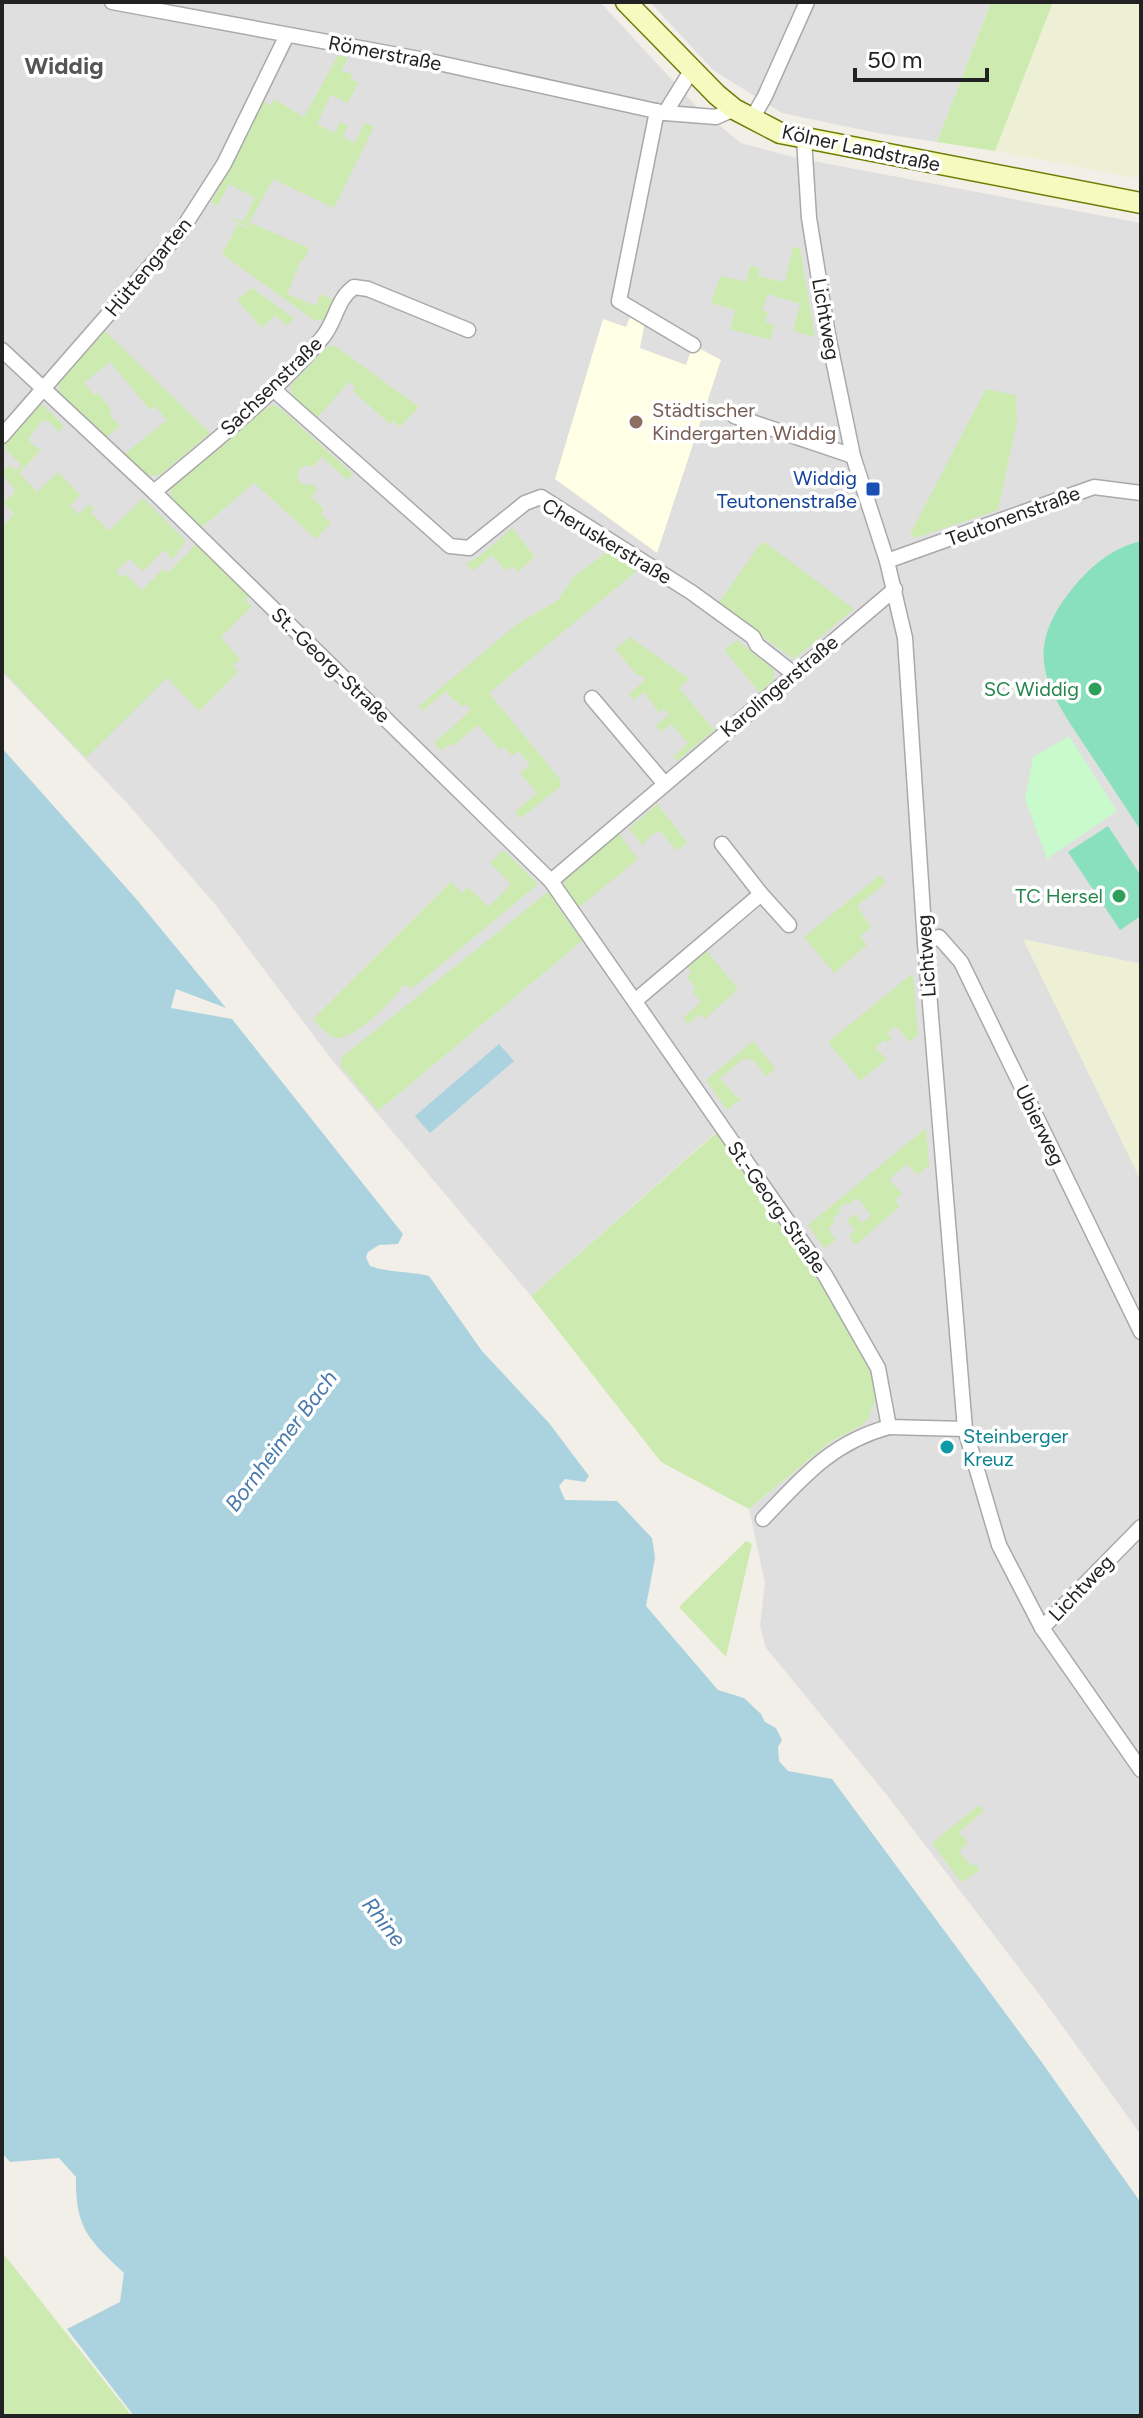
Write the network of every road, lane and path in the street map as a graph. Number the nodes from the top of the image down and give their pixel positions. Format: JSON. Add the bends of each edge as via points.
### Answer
{"nodes":[{"id":1,"x":112,"y":2,"type":"edge"},
{"id":2,"x":626,"y":2,"type":"edge"},
{"id":3,"x":807,"y":2,"type":"edge"},
{"id":4,"x":287,"y":35,"type":"junction"},
{"id":5,"x":691,"y":71,"type":"junction"},
{"id":6,"x":661,"y":112,"type":"junction"},
{"id":7,"x":743,"y":114,"type":"junction"},
{"id":8,"x":804,"y":139,"type":"junction"},
{"id":9,"x":1141,"y":203,"type":"edge"},
{"id":10,"x":468,"y":330,"type":"dead end"},
{"id":11,"x":693,"y":345,"type":"dead end"},
{"id":12,"x":2,"y":350,"type":"edge"},
{"id":13,"x":44,"y":389,"type":"junction"},
{"id":14,"x":273,"y":389,"type":"junction"},
{"id":15,"x":734,"y":416,"type":"dead end"},
{"id":16,"x":2,"y":436,"type":"edge"},
{"id":17,"x":853,"y":456,"type":"junction"},
{"id":18,"x":154,"y":492,"type":"junction"},
{"id":19,"x":1141,"y":493,"type":"edge"},
{"id":20,"x":887,"y":561,"type":"junction"},
{"id":21,"x":895,"y":589,"type":"junction"},
{"id":22,"x":794,"y":674,"type":"junction"},
{"id":23,"x":592,"y":698,"type":"dead end"},
{"id":24,"x":664,"y":783,"type":"junction"},
{"id":25,"x":722,"y":844,"type":"dead end"},
{"id":26,"x":551,"y":881,"type":"junction"},
{"id":27,"x":761,"y":894,"type":"junction"},
{"id":28,"x":789,"y":925,"type":"dead end"},
{"id":29,"x":925,"y":943,"type":"junction"},
{"id":30,"x":636,"y":1000,"type":"junction"},
{"id":31,"x":1141,"y":1332,"type":"edge"},
{"id":32,"x":889,"y":1427,"type":"junction"},
{"id":33,"x":965,"y":1429,"type":"junction"},
{"id":34,"x":763,"y":1519,"type":"dead end"},
{"id":35,"x":1141,"y":1527,"type":"edge"},
{"id":36,"x":1042,"y":1628,"type":"junction"},
{"id":37,"x":1141,"y":1770,"type":"edge"}],
"edges":[{"from":1,"to":4,"type":"street","name":"Römerstraße"},
{"from":2,"to":5,"type":"main road","name":"Kölner Landstraße"},
{"from":3,"to":7,"type":"street","via":[[765,96]]},
{"from":4,"to":6,"type":"street","name":"Römerstraße"},
{"from":4,"to":13,"type":"street","name":"Hüttengarten","via":[[224,164],[181,231]]},
{"from":5,"to":6,"type":"street"},
{"from":5,"to":7,"type":"main road","name":"Kölner Landstraße"},
{"from":6,"to":7,"type":"street","name":"Römerstraße"},
{"from":6,"to":11,"type":"street","via":[[619,301]]},
{"from":7,"to":8,"type":"main road","name":"Kölner Landstraße"},
{"from":8,"to":9,"type":"main road","name":"Kölner Landstraße"},
{"from":8,"to":17,"type":"street","name":"Lichtweg","via":[[809,218]]},
{"from":10,"to":14,"type":"street","name":"Sachsenstraße","via":[[354,287],[344,294],[325,335]]},
{"from":12,"to":13,"type":"street","name":"St.-Georg-Straße"},
{"from":13,"to":16,"type":"street","name":"Hüttengarten"},
{"from":13,"to":18,"type":"street","name":"St.-Georg-Straße"},
{"from":14,"to":18,"type":"street","name":"Sachsenstraße"},
{"from":14,"to":22,"type":"street","name":"Cheruskerstraße","via":[[450,546],[469,548],[525,503],[541,497],[691,592]]},
{"from":15,"to":17,"type":"street"},
{"from":17,"to":20,"type":"street","name":"Lichtweg"},
{"from":18,"to":26,"type":"street","name":"St.-Georg-Straße"},
{"from":19,"to":20,"type":"street","name":"Teutonenstraße","via":[[1094,487]]},
{"from":20,"to":21,"type":"street","name":"Lichtweg"},
{"from":21,"to":22,"type":"street","name":"Karolingerstraße"},
{"from":21,"to":29,"type":"street","name":"Lichtweg","via":[[905,638]]},
{"from":22,"to":24,"type":"street","name":"Karolingerstraße"},
{"from":23,"to":24,"type":"street"},
{"from":24,"to":26,"type":"street","name":"Karolingerstraße"},
{"from":25,"to":27,"type":"street"},
{"from":26,"to":30,"type":"street","name":"St.-Georg-Straße"},
{"from":27,"to":28,"type":"street"},
{"from":27,"to":30,"type":"street"},
{"from":29,"to":31,"type":"street","name":"Ubierweg","via":[[939,937],[961,962]]},
{"from":29,"to":33,"type":"street","name":"Lichtweg"},
{"from":30,"to":32,"type":"street","name":"St.-Georg-Straße","via":[[825,1275],[878,1368]]},
{"from":32,"to":33,"type":"street"},
{"from":32,"to":34,"type":"street","via":[[850,1440],[806,1474]]},
{"from":33,"to":36,"type":"street","name":"Lichtweg","via":[[999,1545]]},
{"from":35,"to":36,"type":"street","name":"Lichtweg"},
{"from":36,"to":37,"type":"street"}]}
